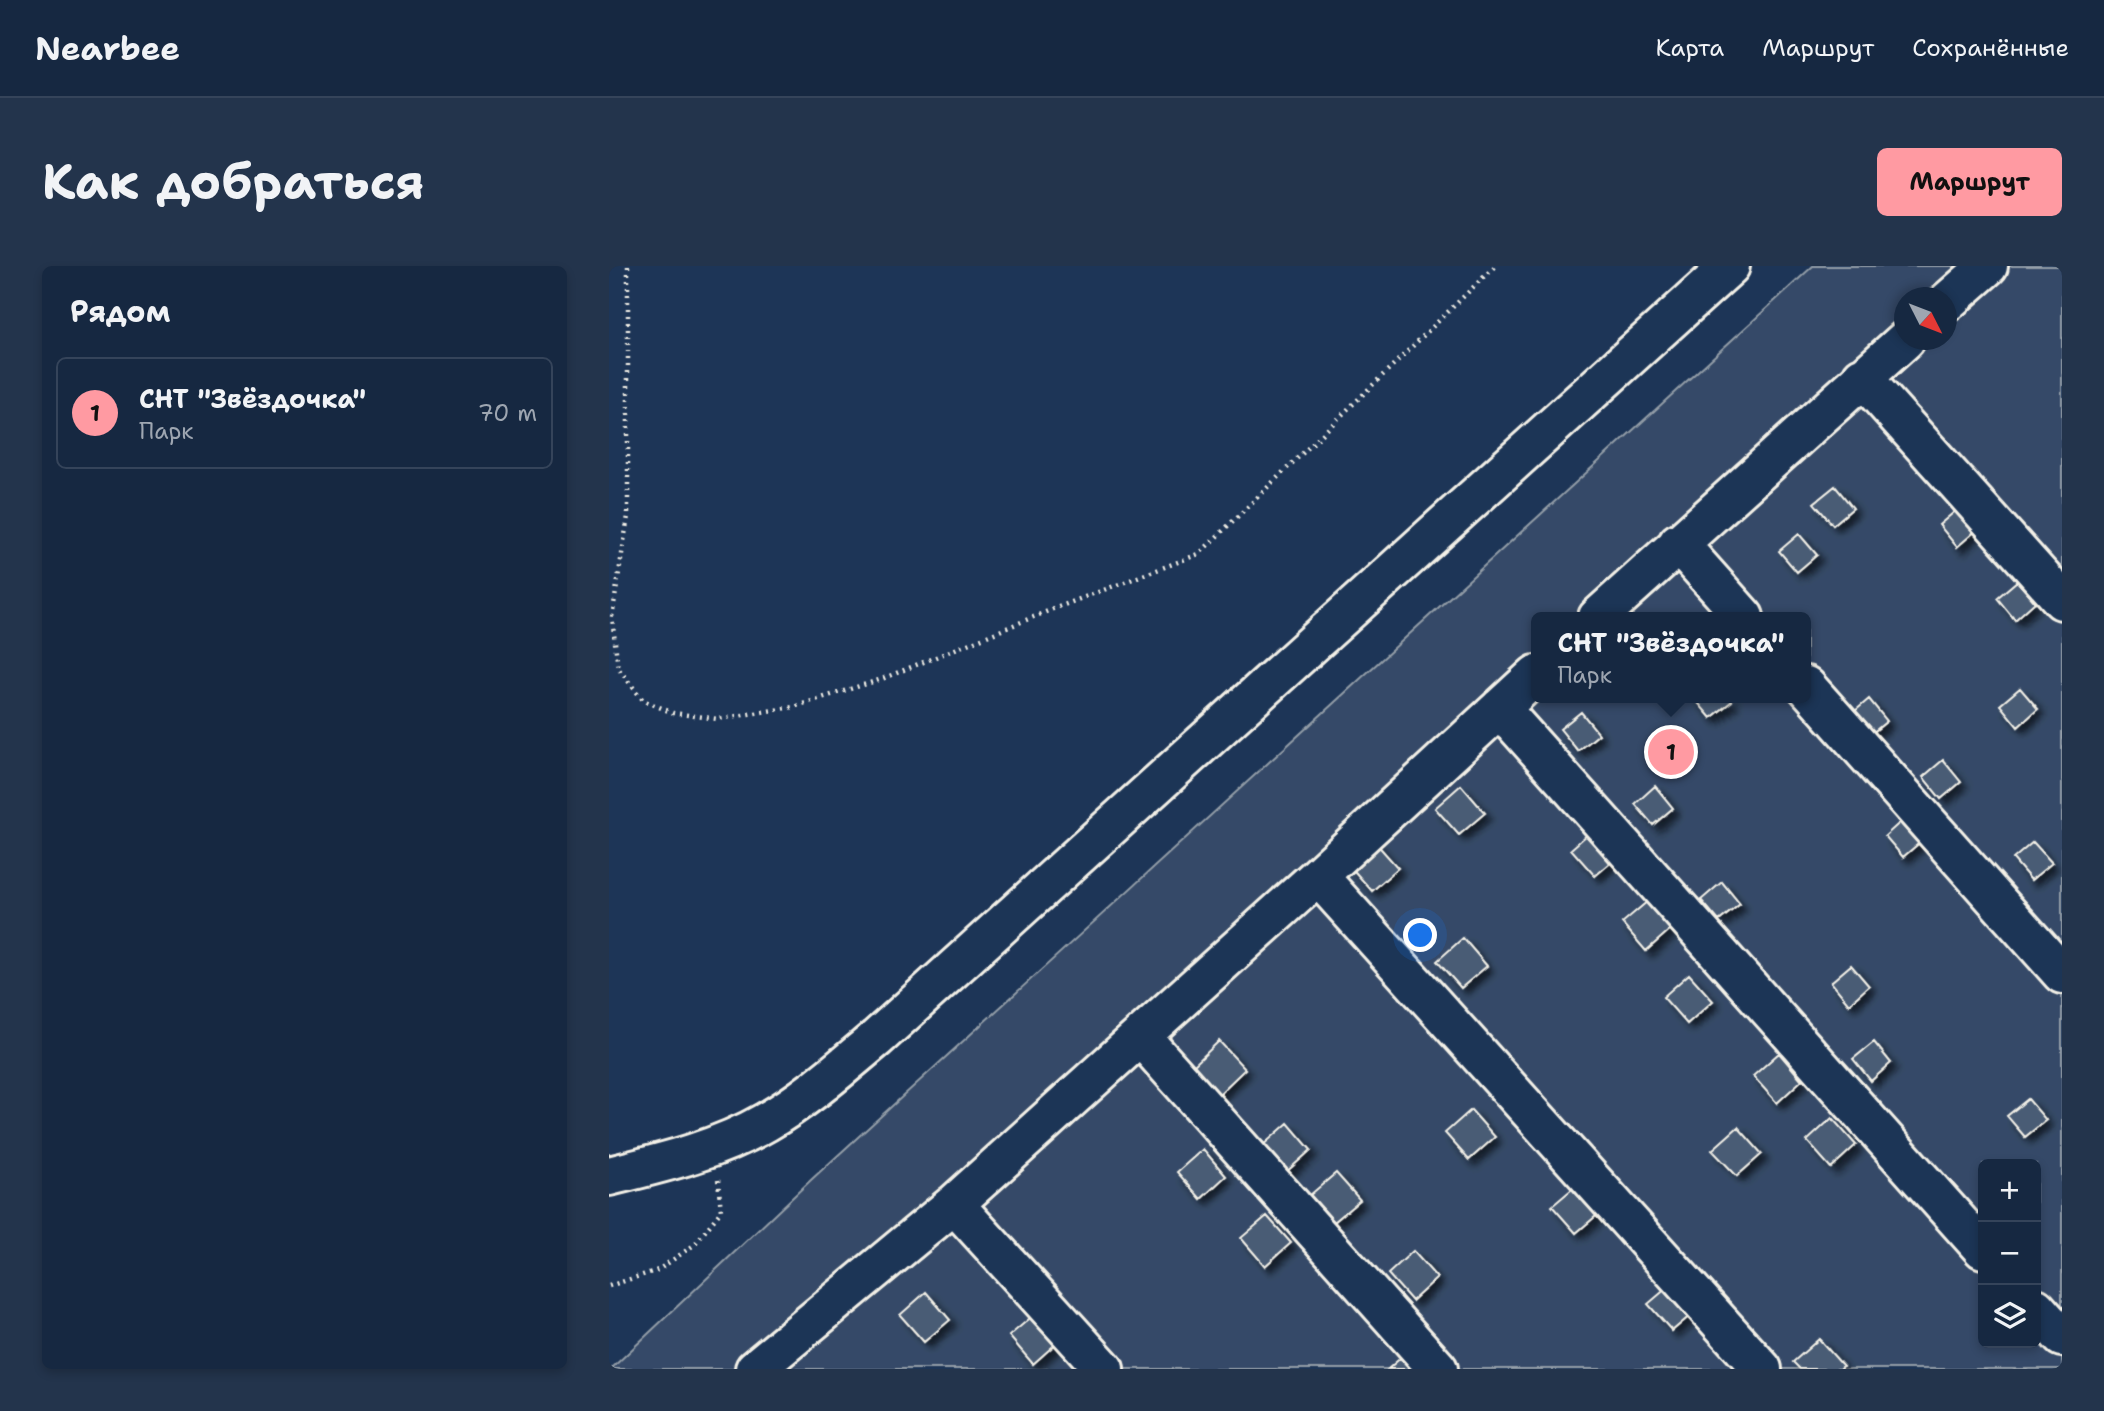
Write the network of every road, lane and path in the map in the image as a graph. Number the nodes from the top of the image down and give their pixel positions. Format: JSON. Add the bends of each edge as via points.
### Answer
{"nodes":[{"id":1,"x":628,"y":266,"type":"edge"},
{"id":2,"x":1495,"y":266,"type":"edge"},
{"id":3,"x":1730,"y":266,"type":"edge"},
{"id":4,"x":1988,"y":266,"type":"edge"},
{"id":5,"x":1957,"y":293,"type":"edge"},
{"id":6,"x":1894,"y":349,"type":"edge"},
{"id":7,"x":1862,"y":377,"type":"junction"},
{"id":8,"x":1678,"y":543,"type":"junction"},
{"id":9,"x":2062,"y":600,"type":"edge"},
{"id":10,"x":1603,"y":612,"type":"edge"},
{"id":11,"x":1740,"y":612,"type":"edge"},
{"id":12,"x":1531,"y":679,"type":"edge"},
{"id":13,"x":1811,"y":693,"type":"edge"},
{"id":14,"x":1500,"y":708,"type":"junction"},
{"id":15,"x":1318,"y":876,"type":"junction"},
{"id":16,"x":2062,"y":974,"type":"edge"},
{"id":17,"x":1141,"y":1037,"type":"junction"},
{"id":18,"x":714,"y":1147,"type":"junction"},
{"id":19,"x":609,"y":1176,"type":"edge"},
{"id":20,"x":954,"y":1204,"type":"junction"},
{"id":21,"x":1978,"y":1243,"type":"edge"},
{"id":22,"x":609,"y":1286,"type":"edge"},
{"id":23,"x":2041,"y":1314,"type":"edge"},
{"id":24,"x":2062,"y":1337,"type":"edge"},
{"id":25,"x":762,"y":1367,"type":"edge"},
{"id":26,"x":1104,"y":1369,"type":"edge"},
{"id":27,"x":1438,"y":1369,"type":"edge"},
{"id":28,"x":1762,"y":1369,"type":"edge"}],
"edges":[{"from":1,"to":2,"type":"path","via":[[628,516],[612,617],[618,668],[643,701],[673,713],[718,719],[793,707],[882,678],[1199,554]]},
{"from":3,"to":18,"type":"street","via":[[877,1038],[817,1088],[765,1123]]},
{"from":4,"to":5,"type":"street"},
{"from":6,"to":7,"type":"street"},
{"from":7,"to":8,"type":"street"},
{"from":7,"to":9,"type":"street"},
{"from":8,"to":10,"type":"street"},
{"from":8,"to":11,"type":"street"},
{"from":12,"to":14,"type":"street"},
{"from":13,"to":16,"type":"street"},
{"from":14,"to":15,"type":"street"},
{"from":14,"to":21,"type":"street"},
{"from":15,"to":17,"type":"street"},
{"from":15,"to":28,"type":"street"},
{"from":17,"to":20,"type":"street"},
{"from":17,"to":27,"type":"street"},
{"from":18,"to":19,"type":"street"},
{"from":18,"to":22,"type":"path","via":[[721,1211],[694,1245],[658,1270]]},
{"from":20,"to":25,"type":"street"},
{"from":20,"to":26,"type":"street"},
{"from":23,"to":24,"type":"street"}]}
